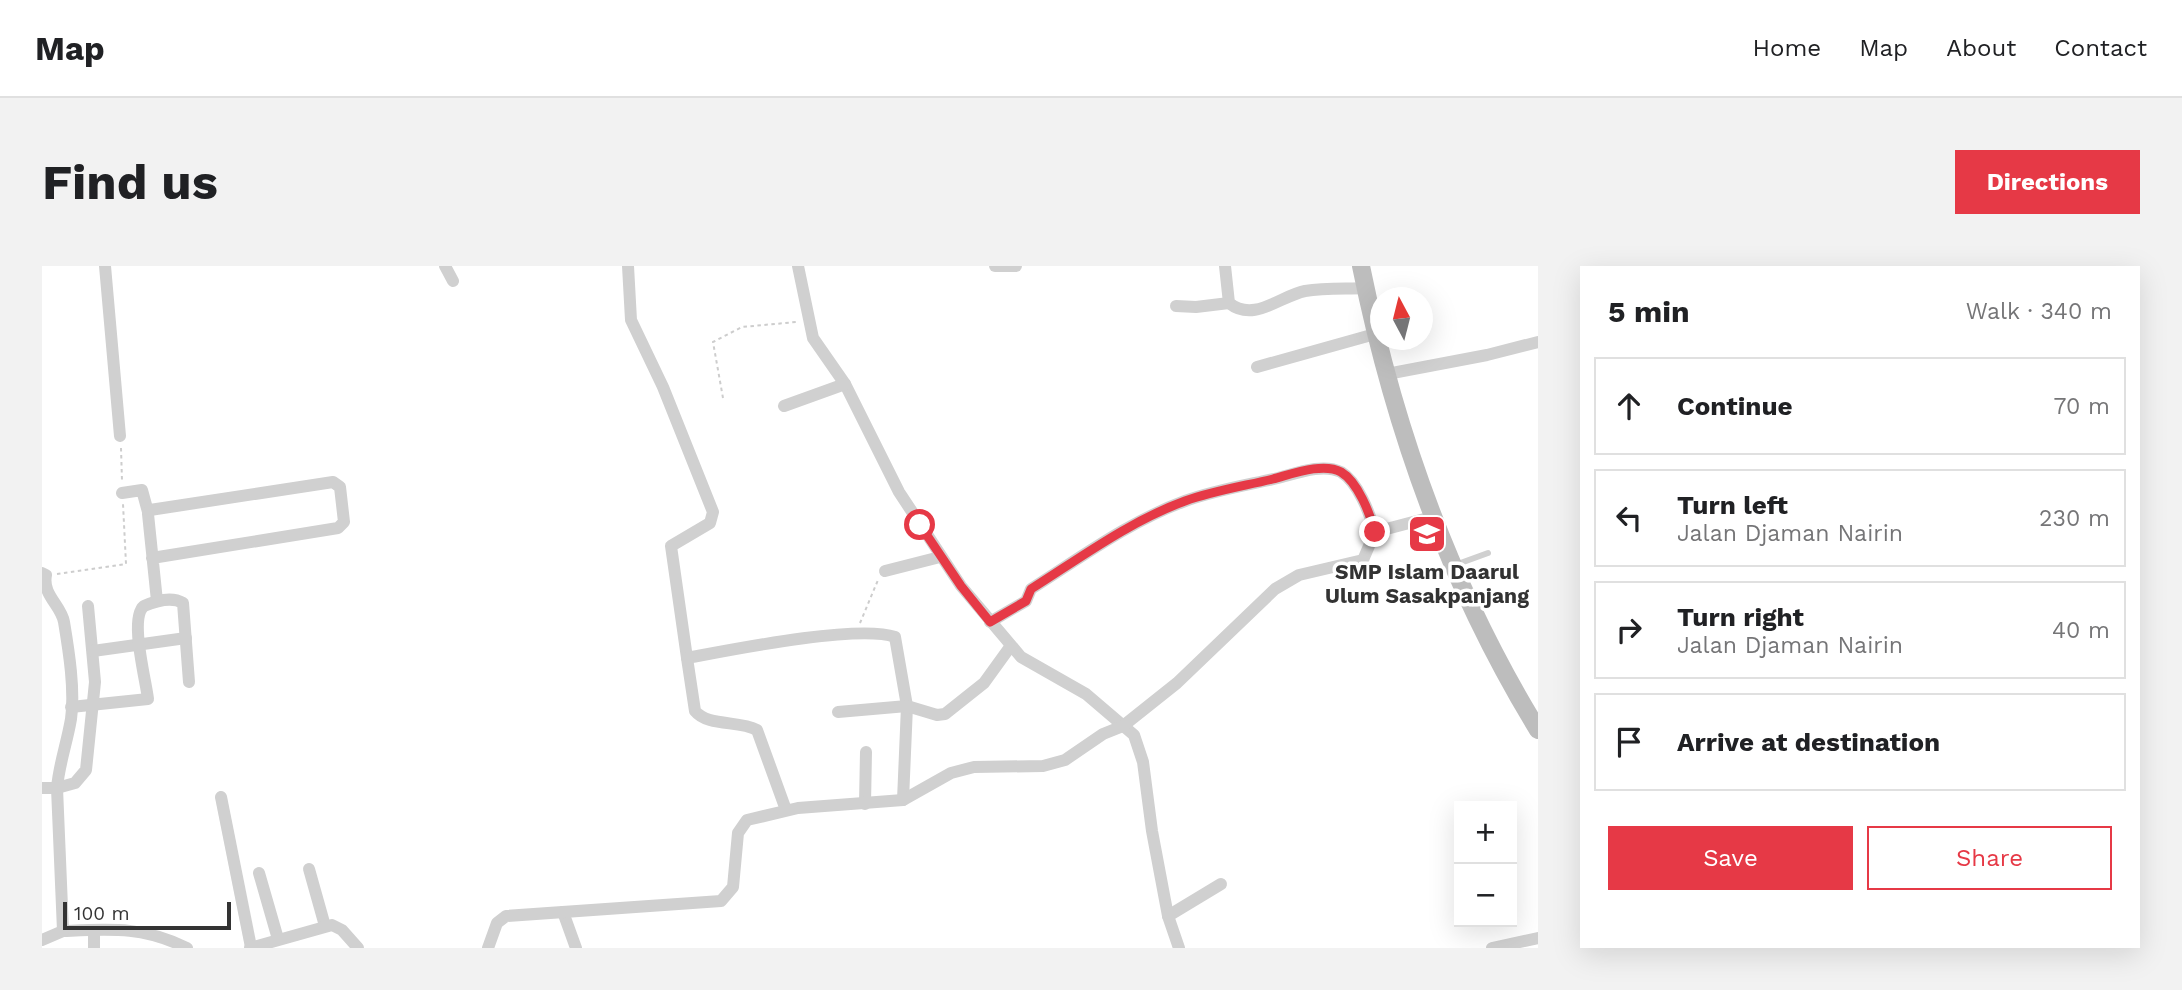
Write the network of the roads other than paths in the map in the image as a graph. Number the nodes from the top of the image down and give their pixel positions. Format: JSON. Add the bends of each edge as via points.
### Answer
{"nodes":[{"id":1,"x":105,"y":266,"type":"edge"},
{"id":2,"x":445,"y":266,"type":"edge"},
{"id":3,"x":628,"y":266,"type":"edge"},
{"id":4,"x":798,"y":266,"type":"edge"},
{"id":5,"x":995,"y":266,"type":"edge"},
{"id":6,"x":1016,"y":266,"type":"edge"},
{"id":7,"x":1225,"y":266,"type":"edge"},
{"id":8,"x":1361,"y":266,"type":"edge"},
{"id":9,"x":453,"y":281,"type":"dead end"},
{"id":10,"x":1366,"y":288,"type":"junction"},
{"id":11,"x":1229,"y":303,"type":"junction"},
{"id":12,"x":1176,"y":306,"type":"dead end"},
{"id":13,"x":1370,"y":308,"type":"edge"},
{"id":14,"x":1370,"y":335,"type":"edge"},
{"id":15,"x":1538,"y":342,"type":"edge"},
{"id":16,"x":1380,"y":350,"type":"edge"},
{"id":17,"x":1257,"y":367,"type":"dead end"},
{"id":18,"x":1387,"y":374,"type":"junction"},
{"id":19,"x":845,"y":384,"type":"junction"},
{"id":20,"x":784,"y":406,"type":"dead end"},
{"id":21,"x":120,"y":436,"type":"road end"},
{"id":22,"x":122,"y":493,"type":"road end"},
{"id":23,"x":148,"y":512,"type":"junction"},
{"id":24,"x":1432,"y":517,"type":"junction"},
{"id":25,"x":1375,"y":532,"type":"junction"},
{"id":26,"x":1488,"y":553,"type":"dead end"},
{"id":27,"x":940,"y":557,"type":"junction"},
{"id":28,"x":152,"y":558,"type":"junction"},
{"id":29,"x":1453,"y":566,"type":"junction"},
{"id":30,"x":885,"y":571,"type":"road end"},
{"id":31,"x":44,"y":574,"type":"edge"},
{"id":32,"x":157,"y":601,"type":"junction"},
{"id":33,"x":88,"y":606,"type":"dead end"},
{"id":34,"x":990,"y":622,"type":"junction"},
{"id":35,"x":186,"y":638,"type":"junction"},
{"id":36,"x":139,"y":645,"type":"junction"},
{"id":37,"x":1010,"y":647,"type":"junction"},
{"id":38,"x":93,"y":652,"type":"junction"},
{"id":39,"x":687,"y":658,"type":"junction"},
{"id":40,"x":189,"y":682,"type":"dead end"},
{"id":41,"x":94,"y":706,"type":"junction"},
{"id":42,"x":907,"y":706,"type":"junction"},
{"id":43,"x":71,"y":707,"type":"junction"},
{"id":44,"x":838,"y":712,"type":"dead end"},
{"id":45,"x":1535,"y":719,"type":"edge"},
{"id":46,"x":1123,"y":726,"type":"junction"},
{"id":47,"x":866,"y":752,"type":"dead end"},
{"id":48,"x":42,"y":788,"type":"edge"},
{"id":49,"x":57,"y":788,"type":"junction"},
{"id":50,"x":221,"y":797,"type":"dead end"},
{"id":51,"x":903,"y":800,"type":"junction"},
{"id":52,"x":865,"y":804,"type":"junction"},
{"id":53,"x":786,"y":810,"type":"junction"},
{"id":54,"x":309,"y":869,"type":"dead end"},
{"id":55,"x":259,"y":873,"type":"dead end"},
{"id":56,"x":1222,"y":884,"type":"dead end"},
{"id":57,"x":563,"y":912,"type":"junction"},
{"id":58,"x":1168,"y":916,"type":"junction"},
{"id":59,"x":325,"y":926,"type":"junction"},
{"id":60,"x":94,"y":930,"type":"junction"},
{"id":61,"x":63,"y":931,"type":"junction"},
{"id":62,"x":1538,"y":938,"type":"edge"},
{"id":63,"x":278,"y":939,"type":"junction"},
{"id":64,"x":42,"y":940,"type":"edge"},
{"id":65,"x":94,"y":948,"type":"edge"},
{"id":66,"x":187,"y":948,"type":"edge"},
{"id":67,"x":251,"y":948,"type":"edge"},
{"id":68,"x":358,"y":948,"type":"edge"},
{"id":69,"x":488,"y":948,"type":"edge"},
{"id":70,"x":576,"y":948,"type":"edge"},
{"id":71,"x":1180,"y":948,"type":"edge"},
{"id":72,"x":1492,"y":948,"type":"edge"}],
"edges":[{"from":1,"to":21,"type":"street"},
{"from":2,"to":9,"type":"street"},
{"from":3,"to":39,"type":"street","via":[[631,320],[712,506],[710,523],[671,546]]},
{"from":4,"to":19,"type":"street","via":[[813,338]]},
{"from":5,"to":6,"type":"street"},
{"from":7,"to":11,"type":"street"},
{"from":8,"to":10,"type":"main road"},
{"from":10,"to":11,"type":"street","via":[[1308,291],[1249,311]]},
{"from":10,"to":13,"type":"main road"},
{"from":11,"to":12,"type":"street"},
{"from":14,"to":17,"type":"street"},
{"from":15,"to":18,"type":"street"},
{"from":16,"to":18,"type":"main road"},
{"from":18,"to":24,"type":"main road"},
{"from":19,"to":20,"type":"street"},
{"from":19,"to":27,"type":"street","via":[[889,474]]},
{"from":22,"to":23,"type":"street","via":[[142,490]]},
{"from":23,"to":28,"type":"street"},
{"from":23,"to":28,"type":"street","via":[[333,482],[340,487],[344,522],[338,528]]},
{"from":24,"to":25,"type":"street"},
{"from":24,"to":29,"type":"main road"},
{"from":25,"to":34,"type":"street","via":[[1364,503],[1339,471],[1328,468],[1283,476],[1186,500],[1157,513],[1031,589],[1026,601]]},
{"from":25,"to":46,"type":"street","via":[[1363,560],[1299,575],[1275,589],[1190,672]]},
{"from":26,"to":29,"type":"lane"},
{"from":27,"to":30,"type":"street"},
{"from":27,"to":34,"type":"street"},
{"from":28,"to":32,"type":"street"},
{"from":29,"to":45,"type":"main road","via":[[1508,683]]},
{"from":31,"to":43,"type":"street","via":[[46,593],[64,623]]},
{"from":32,"to":35,"type":"street","via":[[183,603]]},
{"from":32,"to":36,"type":"street","via":[[139,610]]},
{"from":33,"to":38,"type":"street"},
{"from":34,"to":37,"type":"street"},
{"from":35,"to":36,"type":"street"},
{"from":35,"to":40,"type":"street"},
{"from":36,"to":38,"type":"street"},
{"from":36,"to":41,"type":"street","via":[[148,699]]},
{"from":37,"to":42,"type":"street","via":[[984,683],[946,714]]},
{"from":37,"to":46,"type":"street","via":[[1086,694]]},
{"from":38,"to":41,"type":"street"},
{"from":39,"to":42,"type":"street","via":[[770,643],[855,635],[895,637]]},
{"from":39,"to":53,"type":"street","via":[[695,711],[704,718],[757,730]]},
{"from":41,"to":43,"type":"street"},
{"from":41,"to":49,"type":"street","via":[[83,777]]},
{"from":42,"to":44,"type":"street"},
{"from":42,"to":51,"type":"street"},
{"from":43,"to":49,"type":"street"},
{"from":46,"to":51,"type":"street","via":[[1054,764],[963,770]]},
{"from":46,"to":58,"type":"street","via":[[1134,735],[1143,762]]},
{"from":47,"to":52,"type":"street"},
{"from":48,"to":49,"type":"street"},
{"from":49,"to":61,"type":"street"},
{"from":50,"to":67,"type":"street"},
{"from":51,"to":52,"type":"street"},
{"from":52,"to":53,"type":"street"},
{"from":53,"to":57,"type":"street","via":[[742,824],[733,887],[721,901]]},
{"from":54,"to":59,"type":"street"},
{"from":55,"to":63,"type":"street"},
{"from":56,"to":58,"type":"street"},
{"from":57,"to":69,"type":"street","via":[[500,918]]},
{"from":57,"to":70,"type":"street"},
{"from":58,"to":71,"type":"street"},
{"from":59,"to":63,"type":"street"},
{"from":59,"to":68,"type":"street","via":[[336,925]]},
{"from":60,"to":61,"type":"street"},
{"from":60,"to":65,"type":"street"},
{"from":60,"to":66,"type":"street","via":[[146,932]]},
{"from":61,"to":64,"type":"street"},
{"from":62,"to":72,"type":"street"},
{"from":63,"to":67,"type":"street"}]}
